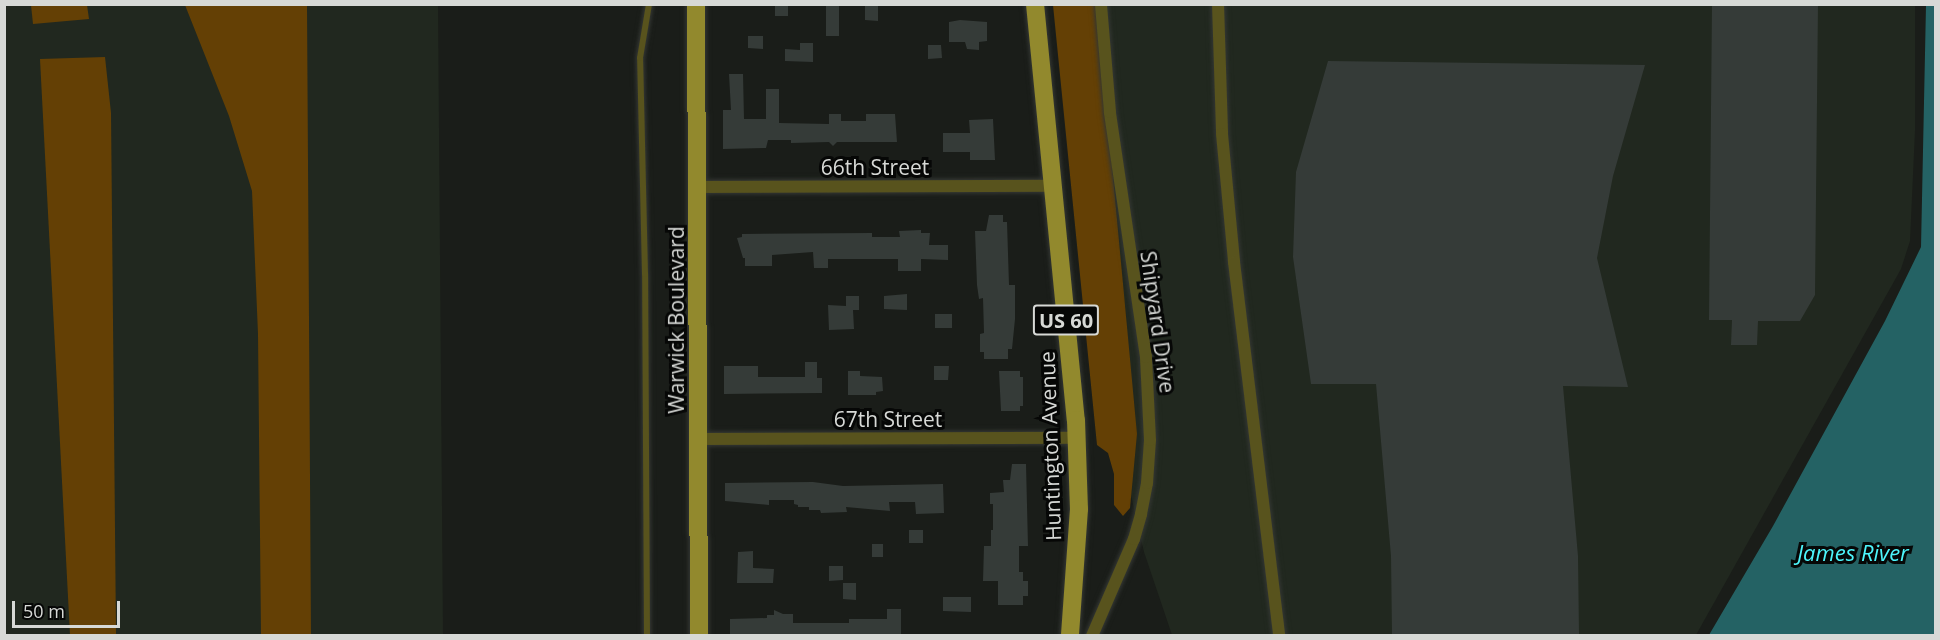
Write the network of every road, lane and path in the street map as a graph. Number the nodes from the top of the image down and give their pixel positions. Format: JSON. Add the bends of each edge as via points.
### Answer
{"nodes":[{"id":1,"x":649,"y":4,"type":"edge"},
{"id":2,"x":696,"y":4,"type":"edge"},
{"id":3,"x":1035,"y":4,"type":"edge"},
{"id":4,"x":1101,"y":4,"type":"edge"},
{"id":5,"x":1218,"y":4,"type":"edge"},
{"id":6,"x":1053,"y":186,"type":"junction"},
{"id":7,"x":698,"y":187,"type":"junction"},
{"id":8,"x":1077,"y":438,"type":"junction"},
{"id":9,"x":699,"y":439,"type":"junction"},
{"id":10,"x":647,"y":636,"type":"edge"},
{"id":11,"x":699,"y":636,"type":"edge"},
{"id":12,"x":1070,"y":636,"type":"edge"},
{"id":13,"x":1092,"y":636,"type":"edge"},
{"id":14,"x":1279,"y":636,"type":"edge"}],
"edges":[{"from":1,"to":10,"type":"lane","via":[[640,58]]},
{"from":2,"to":7,"type":"main road","name":"Warwick Boulevard"},
{"from":3,"to":6,"type":"main road","name":"Huntington Avenue","number":"US 60"},
{"from":4,"to":13,"type":"street","name":"Shipyard Drive","via":[[1110,112],[1146,357],[1150,440],[1147,483],[1136,531]]},
{"from":5,"to":14,"type":"street","via":[[1222,134],[1234,262]]},
{"from":6,"to":7,"type":"street","name":"66th Street"},
{"from":6,"to":8,"type":"main road","name":"Huntington Avenue","number":"US 60"},
{"from":7,"to":9,"type":"main road","name":"Warwick Boulevard"},
{"from":8,"to":9,"type":"street","name":"67th Street"},
{"from":8,"to":12,"type":"main road","name":"Huntington Avenue","number":"US 60","via":[[1079,509]]},
{"from":9,"to":11,"type":"main road","name":"Warwick Boulevard"}]}
